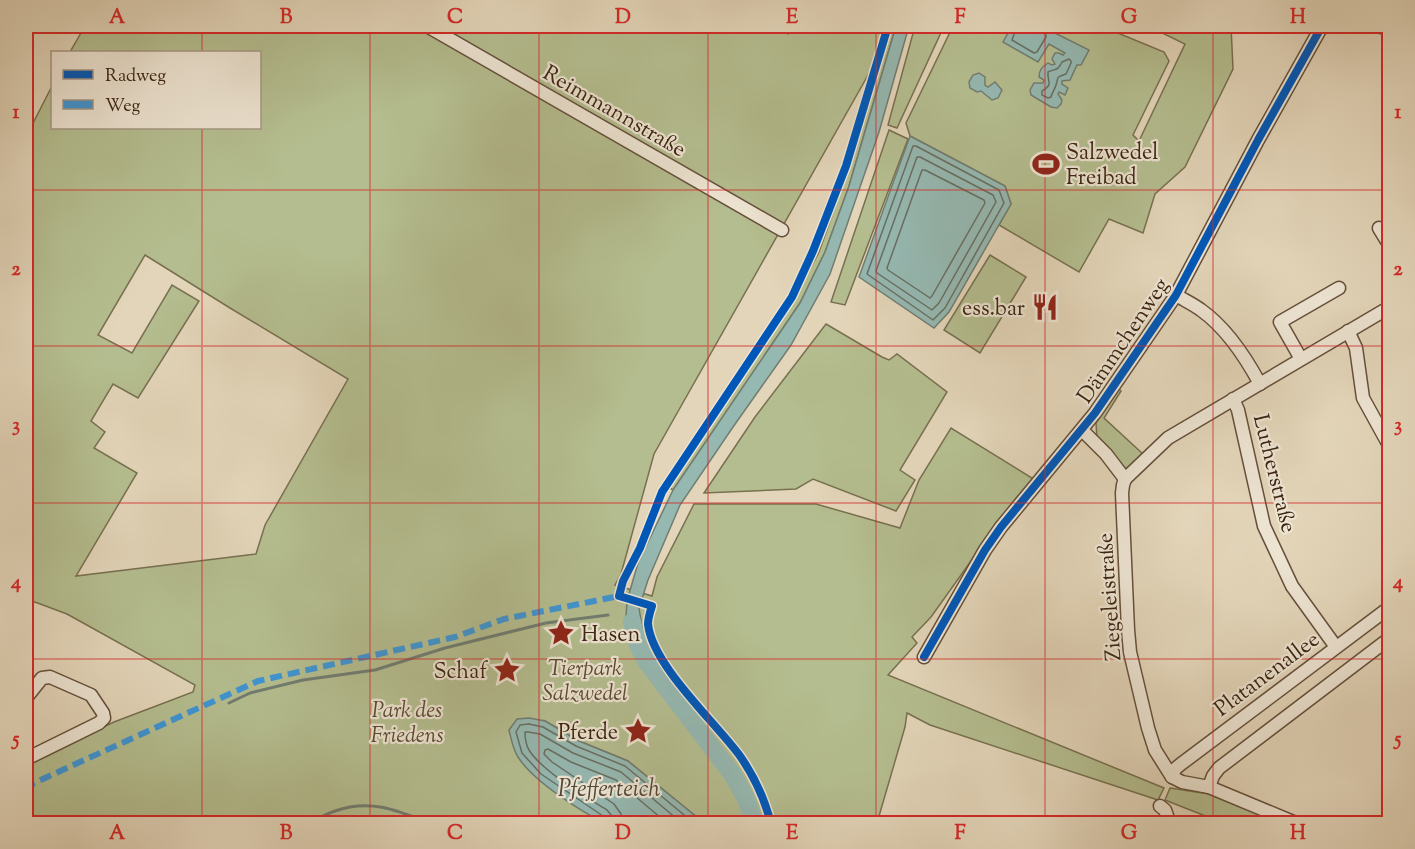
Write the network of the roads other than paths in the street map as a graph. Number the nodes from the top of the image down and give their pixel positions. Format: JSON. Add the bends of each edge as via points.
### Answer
{"nodes":[{"id":1,"x":427,"y":26,"type":"edge"},
{"id":2,"x":1322,"y":26,"type":"edge"},
{"id":3,"x":1376,"y":26,"type":"edge"},
{"id":4,"x":1389,"y":29,"type":"edge"},
{"id":5,"x":1379,"y":228,"type":"dead end"},
{"id":6,"x":782,"y":230,"type":"dead end"},
{"id":7,"x":1389,"y":246,"type":"edge"},
{"id":8,"x":1339,"y":288,"type":"dead end"},
{"id":9,"x":1176,"y":295,"type":"junction"},
{"id":10,"x":1389,"y":307,"type":"edge"},
{"id":11,"x":1348,"y":332,"type":"junction"},
{"id":12,"x":1301,"y":359,"type":"junction"},
{"id":13,"x":1260,"y":384,"type":"junction"},
{"id":14,"x":1233,"y":399,"type":"junction"},
{"id":15,"x":1082,"y":430,"type":"junction"},
{"id":16,"x":1389,"y":447,"type":"edge"},
{"id":17,"x":1125,"y":479,"type":"junction"},
{"id":18,"x":1389,"y":607,"type":"edge"},
{"id":19,"x":1389,"y":638,"type":"edge"},
{"id":20,"x":1336,"y":647,"type":"junction"},
{"id":21,"x":924,"y":657,"type":"dead end"},
{"id":22,"x":26,"y":698,"type":"edge"},
{"id":23,"x":26,"y":759,"type":"edge"},
{"id":24,"x":1172,"y":777,"type":"junction"},
{"id":25,"x":1209,"y":787,"type":"junction"},
{"id":26,"x":1160,"y":806,"type":"dead end"},
{"id":27,"x":1170,"y":824,"type":"edge"},
{"id":28,"x":1298,"y":824,"type":"edge"}],
"edges":[{"from":1,"to":6,"type":"street","name":"Reimmannstraße"},
{"from":2,"to":9,"type":"street","name":"Dämmchenweg"},
{"from":3,"to":4,"type":"street"},
{"from":5,"to":7,"type":"street"},
{"from":8,"to":12,"type":"street","via":[[1280,322]]},
{"from":9,"to":13,"type":"street","via":[[1200,309],[1221,329],[1244,356]]},
{"from":9,"to":15,"type":"street","name":"Dämmchenweg"},
{"from":10,"to":11,"type":"street"},
{"from":11,"to":12,"type":"street"},
{"from":11,"to":16,"type":"street","via":[[1356,348],[1363,398]]},
{"from":12,"to":13,"type":"street"},
{"from":13,"to":14,"type":"street"},
{"from":14,"to":17,"type":"street","via":[[1168,438]]},
{"from":14,"to":20,"type":"street","name":"Lutherstraße","via":[[1264,526],[1292,586]]},
{"from":15,"to":17,"type":"street"},
{"from":15,"to":21,"type":"street","name":"Dämmchenweg","via":[[1001,527]]},
{"from":17,"to":24,"type":"street","name":"Ziegeleistraße","via":[[1122,493],[1130,652],[1151,740]]},
{"from":18,"to":20,"type":"street","name":"Platanenallee"},
{"from":19,"to":25,"type":"street","name":"Platanenallee","via":[[1219,768]]},
{"from":20,"to":24,"type":"street","name":"Platanenallee","via":[[1181,764]]},
{"from":22,"to":23,"type":"street","via":[[42,678],[50,677],[91,694],[104,717]]},
{"from":24,"to":25,"type":"street"},
{"from":25,"to":28,"type":"street"},
{"from":26,"to":27,"type":"street"}]}
